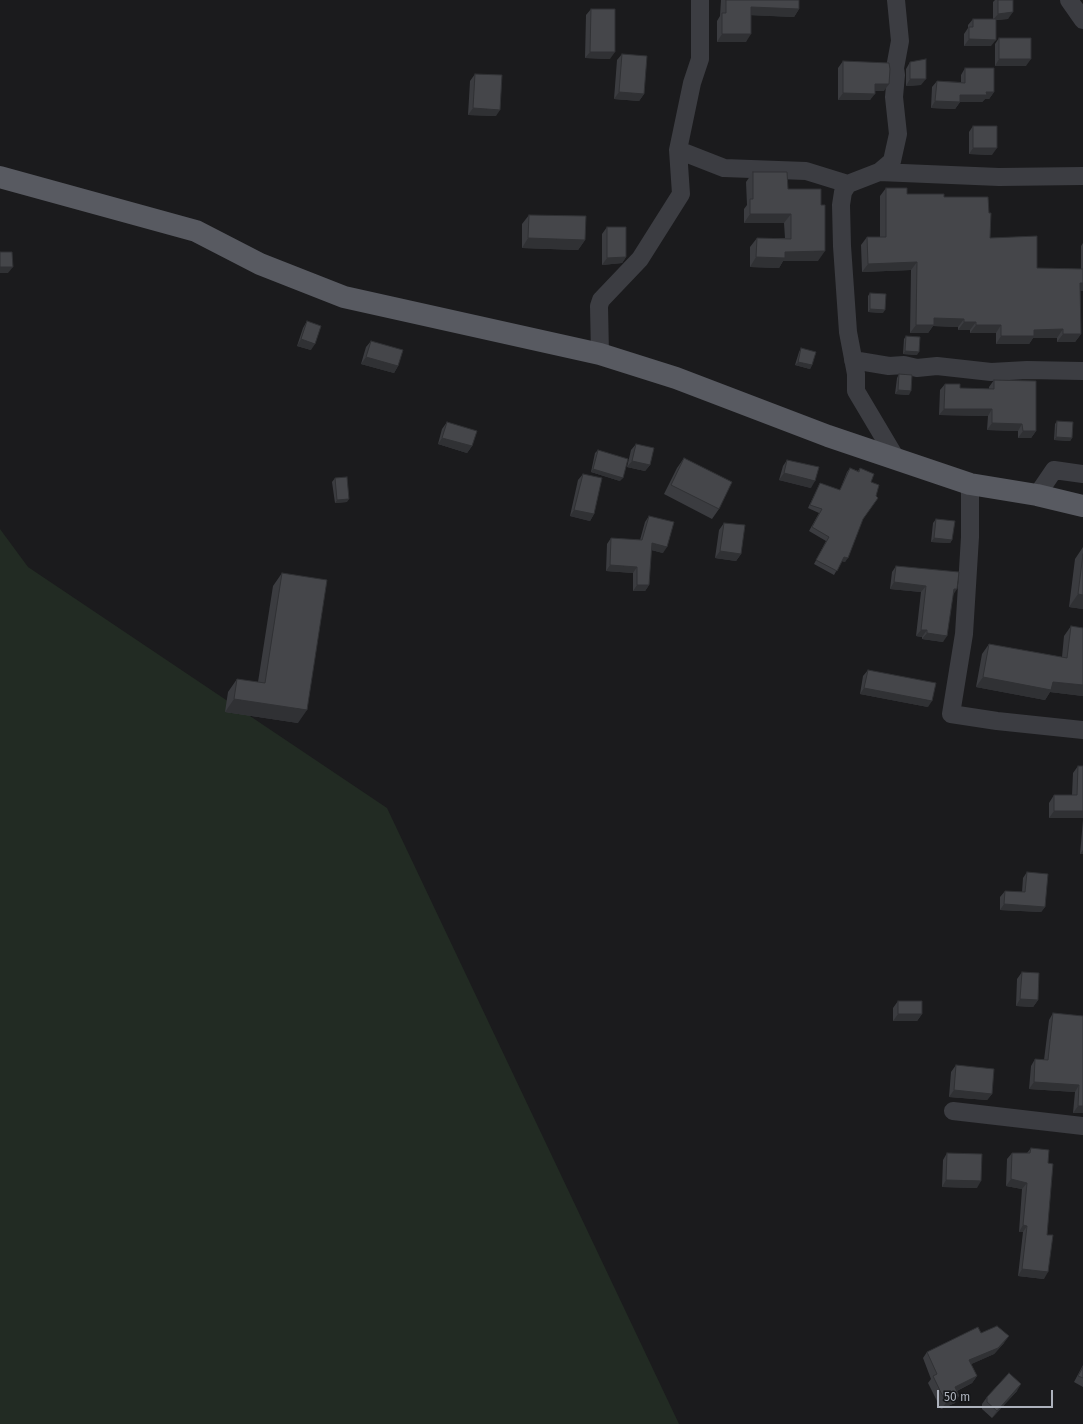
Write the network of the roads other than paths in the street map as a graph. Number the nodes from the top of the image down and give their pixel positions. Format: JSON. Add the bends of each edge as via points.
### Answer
{"nodes":[{"id":1,"x":700,"y":0,"type":"edge"},
{"id":2,"x":896,"y":0,"type":"edge"},
{"id":3,"x":1069,"y":0,"type":"edge"},
{"id":4,"x":1083,"y":20,"type":"edge"},
{"id":5,"x":678,"y":150,"type":"junction"},
{"id":6,"x":879,"y":172,"type":"junction"},
{"id":7,"x":1083,"y":176,"type":"edge"},
{"id":8,"x":0,"y":177,"type":"edge"},
{"id":9,"x":848,"y":184,"type":"junction"},
{"id":10,"x":600,"y":354,"type":"junction"},
{"id":11,"x":853,"y":360,"type":"junction"},
{"id":12,"x":874,"y":364,"type":"junction"},
{"id":13,"x":1083,"y":371,"type":"edge"},
{"id":14,"x":856,"y":384,"type":"junction"},
{"id":15,"x":897,"y":460,"type":"junction"},
{"id":16,"x":1083,"y":474,"type":"edge"},
{"id":17,"x":970,"y":484,"type":"junction"},
{"id":18,"x":1037,"y":495,"type":"junction"},
{"id":19,"x":1083,"y":506,"type":"edge"},
{"id":20,"x":1083,"y":730,"type":"edge"},
{"id":21,"x":953,"y":1111,"type":"dead end"},
{"id":22,"x":1083,"y":1126,"type":"edge"}],
"edges":[{"from":1,"to":5,"type":"street","via":[[700,59],[692,83]]},
{"from":2,"to":6,"type":"street","via":[[900,41],[895,68],[894,97],[898,134],[892,161]]},
{"from":3,"to":4,"type":"street"},
{"from":5,"to":9,"type":"street","via":[[724,168],[806,171]]},
{"from":5,"to":10,"type":"street","via":[[680,198],[640,259],[601,300]]},
{"from":6,"to":7,"type":"street","via":[[999,177]]},
{"from":6,"to":9,"type":"street"},
{"from":8,"to":10,"type":"main road","via":[[196,231],[260,264],[344,297]]},
{"from":9,"to":11,"type":"street","via":[[843,192],[841,205],[842,246],[848,332]]},
{"from":10,"to":15,"type":"main road","via":[[676,378]]},
{"from":11,"to":12,"type":"street"},
{"from":11,"to":14,"type":"street"},
{"from":12,"to":13,"type":"street","via":[[917,368],[937,366],[992,372]]},
{"from":12,"to":14,"type":"street"},
{"from":14,"to":15,"type":"street","via":[[856,391]]},
{"from":15,"to":17,"type":"main road"},
{"from":16,"to":18,"type":"street","via":[[1054,470]]},
{"from":17,"to":18,"type":"main road"},
{"from":17,"to":20,"type":"street","via":[[970,537],[964,634],[951,714],[997,722]]},
{"from":18,"to":19,"type":"main road"},
{"from":21,"to":22,"type":"street"}]}
